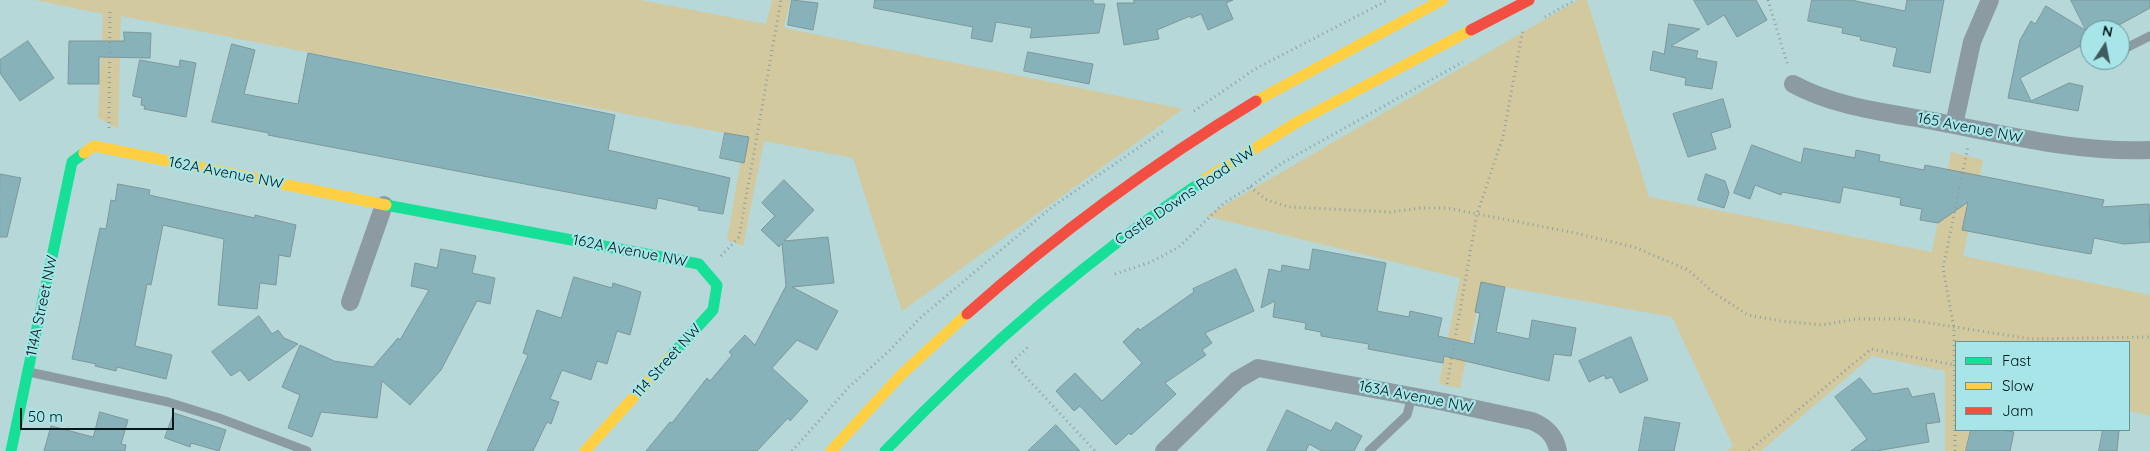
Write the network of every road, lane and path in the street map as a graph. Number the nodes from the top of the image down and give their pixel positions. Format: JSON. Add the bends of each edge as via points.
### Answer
{"nodes":[{"id":1,"x":781,"y":0,"type":"edge"},
{"id":2,"x":1442,"y":0,"type":"edge"},
{"id":3,"x":1529,"y":0,"type":"edge"},
{"id":4,"x":1575,"y":0,"type":"edge"},
{"id":5,"x":1768,"y":0,"type":"edge"},
{"id":6,"x":1990,"y":0,"type":"edge"},
{"id":7,"x":110,"y":11,"type":"dead end"},
{"id":8,"x":1541,"y":19,"type":"dead end"},
{"id":9,"x":1532,"y":24,"type":"dead end"},
{"id":10,"x":1523,"y":29,"type":"junction"},
{"id":11,"x":1515,"y":34,"type":"dead end"},
{"id":12,"x":2150,"y":36,"type":"edge"},
{"id":13,"x":2130,"y":46,"type":"edge"},
{"id":14,"x":1471,"y":58,"type":"dead end"},
{"id":15,"x":1793,"y":84,"type":"joint"},
{"id":16,"x":1954,"y":125,"type":"junction"},
{"id":17,"x":1972,"y":128,"type":"junction"},
{"id":18,"x":109,"y":149,"type":"junction"},
{"id":19,"x":2150,"y":150,"type":"edge"},
{"id":20,"x":72,"y":162,"type":"joint"},
{"id":21,"x":1250,"y":187,"type":"junction"},
{"id":22,"x":384,"y":205,"type":"junction"},
{"id":23,"x":1478,"y":214,"type":"junction"},
{"id":24,"x":702,"y":268,"type":"junction"},
{"id":25,"x":1108,"y":277,"type":"dead end"},
{"id":26,"x":350,"y":302,"type":"dead end"},
{"id":27,"x":1954,"y":328,"type":"junction"},
{"id":28,"x":2150,"y":336,"type":"edge"},
{"id":29,"x":1030,"y":344,"type":"dead end"},
{"id":30,"x":1007,"y":358,"type":"dead end"},
{"id":31,"x":1012,"y":362,"type":"junction"},
{"id":32,"x":1955,"y":365,"type":"edge"},
{"id":33,"x":28,"y":372,"type":"junction"},
{"id":34,"x":1412,"y":396,"type":"junction"},
{"id":35,"x":1444,"y":402,"type":"junction"},
{"id":36,"x":11,"y":451,"type":"edge"},
{"id":37,"x":307,"y":451,"type":"edge"},
{"id":38,"x":585,"y":451,"type":"edge"},
{"id":39,"x":830,"y":451,"type":"edge"},
{"id":40,"x":884,"y":451,"type":"edge"},
{"id":41,"x":1095,"y":451,"type":"edge"},
{"id":42,"x":1164,"y":451,"type":"edge"},
{"id":43,"x":1369,"y":451,"type":"edge"},
{"id":44,"x":1558,"y":451,"type":"edge"},
{"id":45,"x":1749,"y":451,"type":"edge"},
{"id":46,"x":1955,"y":451,"type":"edge"}],
"edges":[{"from":1,"to":24,"type":"path","via":[[739,237]]},
{"from":2,"to":39,"type":"main road","via":[[1320,64],[1196,139],[1091,213],[968,313],[900,377]]},
{"from":3,"to":40,"type":"main road","name":"Castle Downs Road NW","via":[[1331,104],[1226,166],[1116,242],[996,341],[929,403]]},
{"from":4,"to":8,"type":"path"},
{"from":5,"to":15,"type":"path"},
{"from":6,"to":16,"type":"street","via":[[1972,42]]},
{"from":7,"to":18,"type":"path"},
{"from":9,"to":10,"type":"path"},
{"from":10,"to":11,"type":"path"},
{"from":10,"to":23,"type":"path","via":[[1503,137]]},
{"from":12,"to":13,"type":"lane"},
{"from":14,"to":21,"type":"path","via":[[1290,158]]},
{"from":15,"to":16,"type":"street","name":"165 Avenue NW","via":[[1832,102]]},
{"from":16,"to":17,"type":"street","name":"165 Avenue NW"},
{"from":17,"to":19,"type":"street","name":"165 Avenue NW","via":[[2067,147],[2108,151]]},
{"from":17,"to":27,"type":"path","via":[[1943,268]]},
{"from":18,"to":20,"type":"main road","name":"162A Avenue NW","via":[[94,146]]},
{"from":18,"to":22,"type":"main road","name":"162A Avenue NW"},
{"from":20,"to":33,"type":"main road","name":"114A Street NW"},
{"from":21,"to":23,"type":"path","via":[[1267,200],[1289,208],[1390,212],[1447,208]]},
{"from":21,"to":25,"type":"path","via":[[1224,203],[1179,247],[1151,262]]},
{"from":22,"to":24,"type":"main road","name":"162A Avenue NW"},
{"from":22,"to":26,"type":"street"},
{"from":23,"to":27,"type":"path","via":[[1634,247],[1688,270],[1714,293],[1748,315],[1822,325],[1856,319],[1904,319]]},
{"from":23,"to":35,"type":"path"},
{"from":24,"to":38,"type":"main road","name":"114 Street NW","via":[[717,285],[713,310]]},
{"from":27,"to":28,"type":"path","via":[[2031,339]]},
{"from":27,"to":32,"type":"path"},
{"from":29,"to":31,"type":"path"},
{"from":30,"to":31,"type":"path"},
{"from":31,"to":41,"type":"path"},
{"from":32,"to":45,"type":"path","via":[[1871,349]]},
{"from":32,"to":46,"type":"path"},
{"from":33,"to":36,"type":"main road","name":"114A Street NW"},
{"from":33,"to":37,"type":"lane","via":[[168,402]]},
{"from":34,"to":35,"type":"street","name":"163A Avenue NW"},
{"from":34,"to":42,"type":"street","name":"163A Avenue NW","via":[[1258,368],[1237,380]]},
{"from":34,"to":43,"type":"lane","via":[[1407,415]]},
{"from":35,"to":44,"type":"street","name":"163A Avenue NW","via":[[1542,425],[1554,436]]}]}
